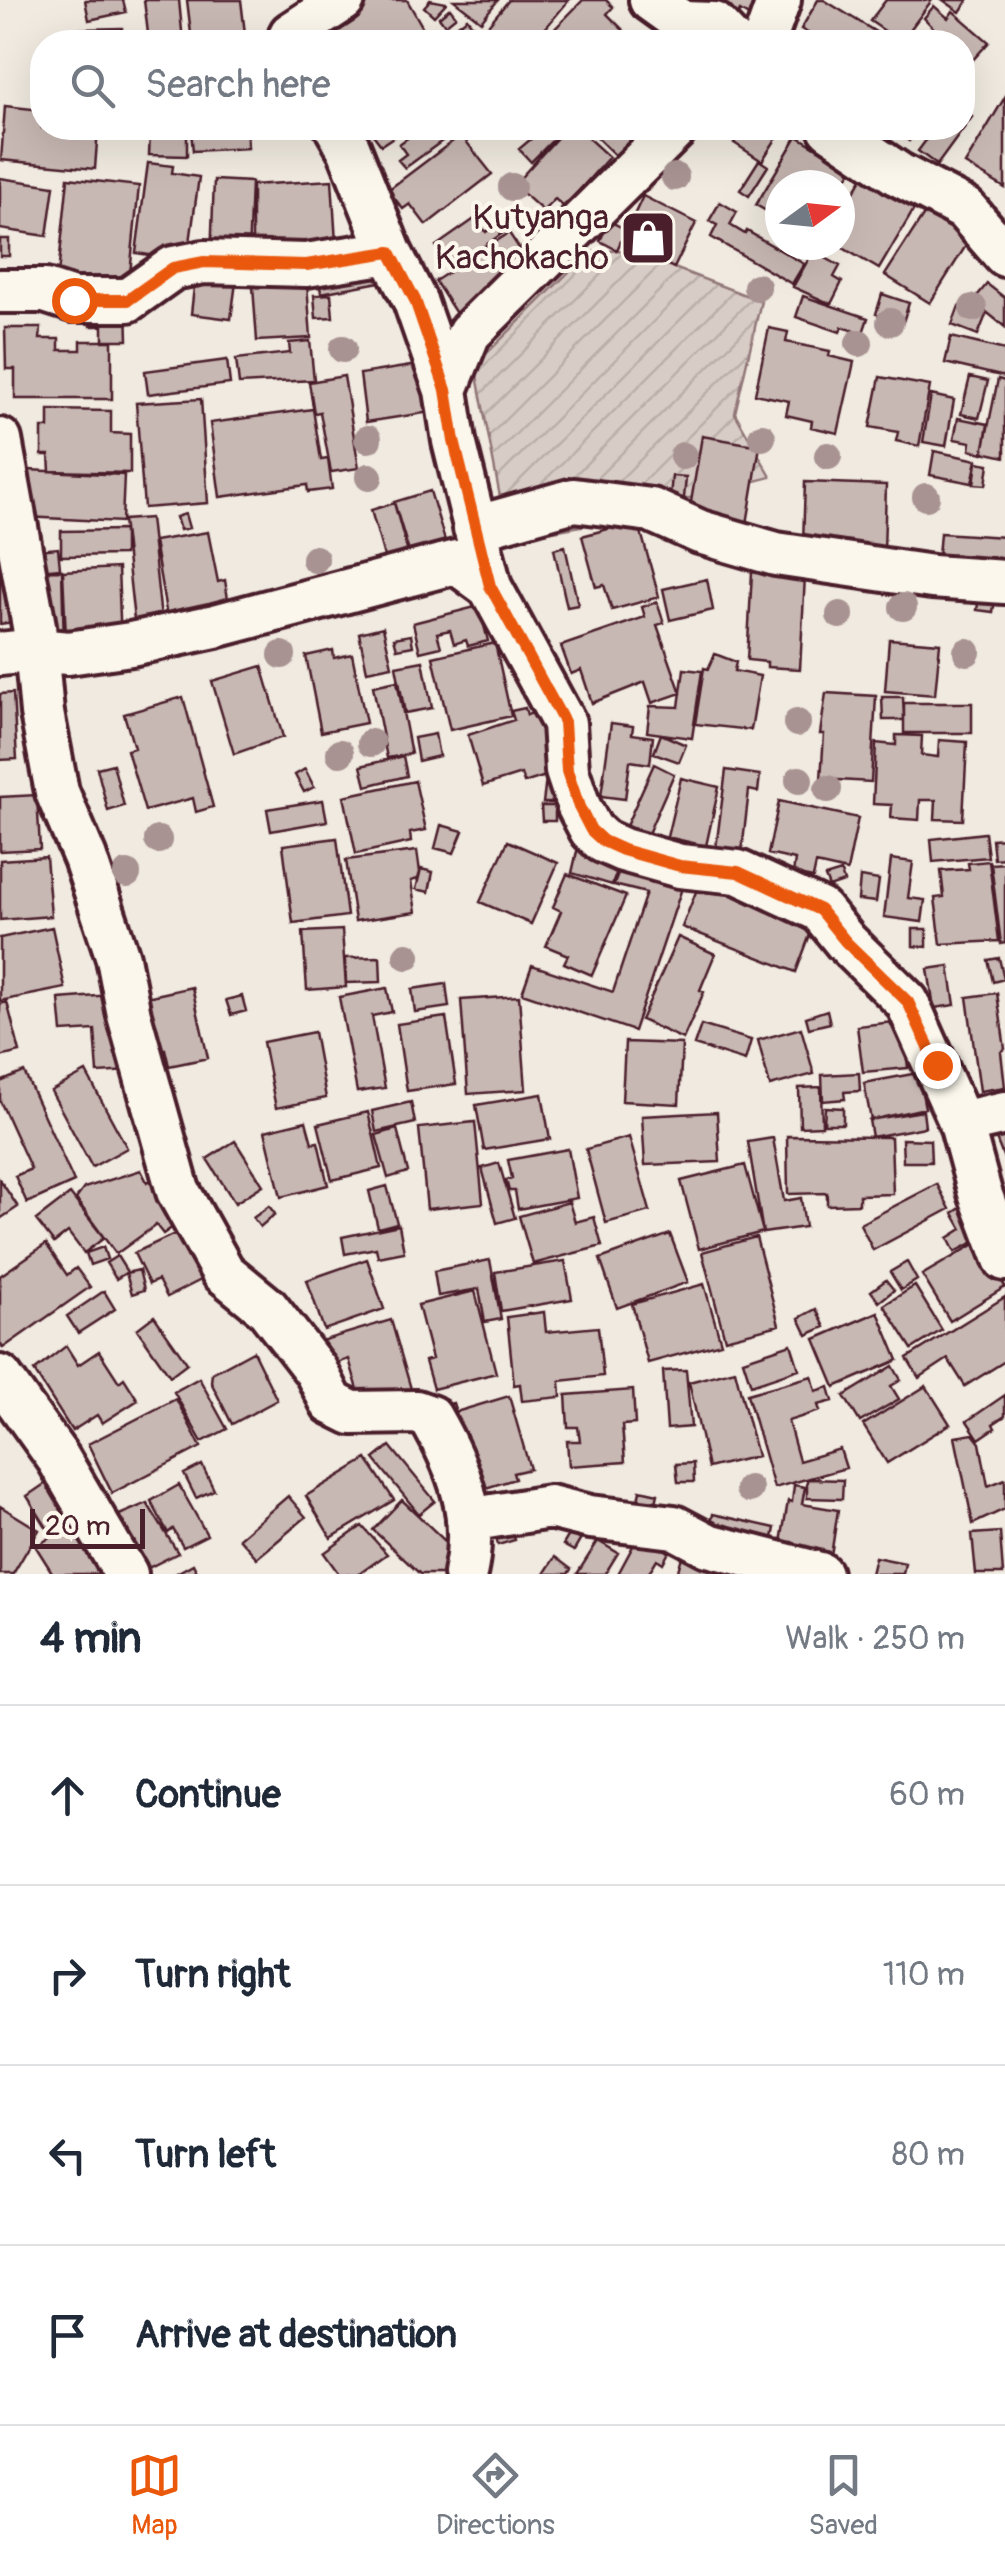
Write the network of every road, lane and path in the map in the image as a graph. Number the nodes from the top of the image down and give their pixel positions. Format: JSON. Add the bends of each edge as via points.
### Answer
{"nodes":[{"id":1,"x":343,"y":0,"type":"edge"},
{"id":2,"x":651,"y":0,"type":"edge"},
{"id":3,"x":779,"y":0,"type":"edge"},
{"id":4,"x":286,"y":26,"type":"edge"},
{"id":5,"x":720,"y":30,"type":"edge"},
{"id":6,"x":768,"y":30,"type":"edge"},
{"id":7,"x":344,"y":140,"type":"edge"},
{"id":8,"x":664,"y":140,"type":"edge"},
{"id":9,"x":848,"y":140,"type":"edge"},
{"id":10,"x":390,"y":252,"type":"junction"},
{"id":11,"x":1005,"y":256,"type":"edge"},
{"id":12,"x":0,"y":291,"type":"edge"},
{"id":13,"x":446,"y":390,"type":"junction"},
{"id":14,"x":0,"y":440,"type":"edge"},
{"id":15,"x":475,"y":528,"type":"junction"},
{"id":16,"x":1005,"y":582,"type":"edge"},
{"id":17,"x":490,"y":586,"type":"junction"},
{"id":18,"x":18,"y":652,"type":"edge"},
{"id":19,"x":1005,"y":1113,"type":"edge"},
{"id":20,"x":961,"y":1123,"type":"junction"},
{"id":21,"x":1005,"y":1259,"type":"edge"},
{"id":22,"x":0,"y":1377,"type":"edge"},
{"id":23,"x":468,"y":1520,"type":"junction"},
{"id":24,"x":126,"y":1574,"type":"edge"},
{"id":25,"x":465,"y":1574,"type":"edge"},
{"id":26,"x":820,"y":1574,"type":"edge"}],
"edges":[{"from":1,"to":4,"type":"street"},
{"from":2,"to":5,"type":"street","via":[[683,23]]},
{"from":3,"to":6,"type":"street"},
{"from":7,"to":10,"type":"street"},
{"from":8,"to":13,"type":"street","via":[[469,333]]},
{"from":9,"to":11,"type":"street","via":[[965,209]]},
{"from":10,"to":12,"type":"street","via":[[306,265],[204,262],[173,268],[128,300]]},
{"from":10,"to":13,"type":"street","via":[[415,300]]},
{"from":13,"to":15,"type":"street"},
{"from":14,"to":18,"type":"street"},
{"from":15,"to":16,"type":"street","via":[[574,500],[651,510],[776,554]]},
{"from":15,"to":17,"type":"street"},
{"from":17,"to":18,"type":"street","via":[[456,562],[148,641],[68,653]]},
{"from":17,"to":20,"type":"street","via":[[564,722],[567,771],[591,830],[623,850],[680,866],[738,872],[820,910],[908,1002]]},
{"from":18,"to":23,"type":"street","via":[[42,713],[57,792],[118,958],[178,1191],[223,1272],[266,1308],[332,1402],[352,1414],[430,1417],[462,1478]]},
{"from":19,"to":20,"type":"street"},
{"from":20,"to":21,"type":"street"},
{"from":22,"to":24,"type":"street","via":[[58,1458]]},
{"from":23,"to":25,"type":"street"},
{"from":23,"to":26,"type":"street","via":[[550,1507],[674,1527],[708,1545]]}]}
